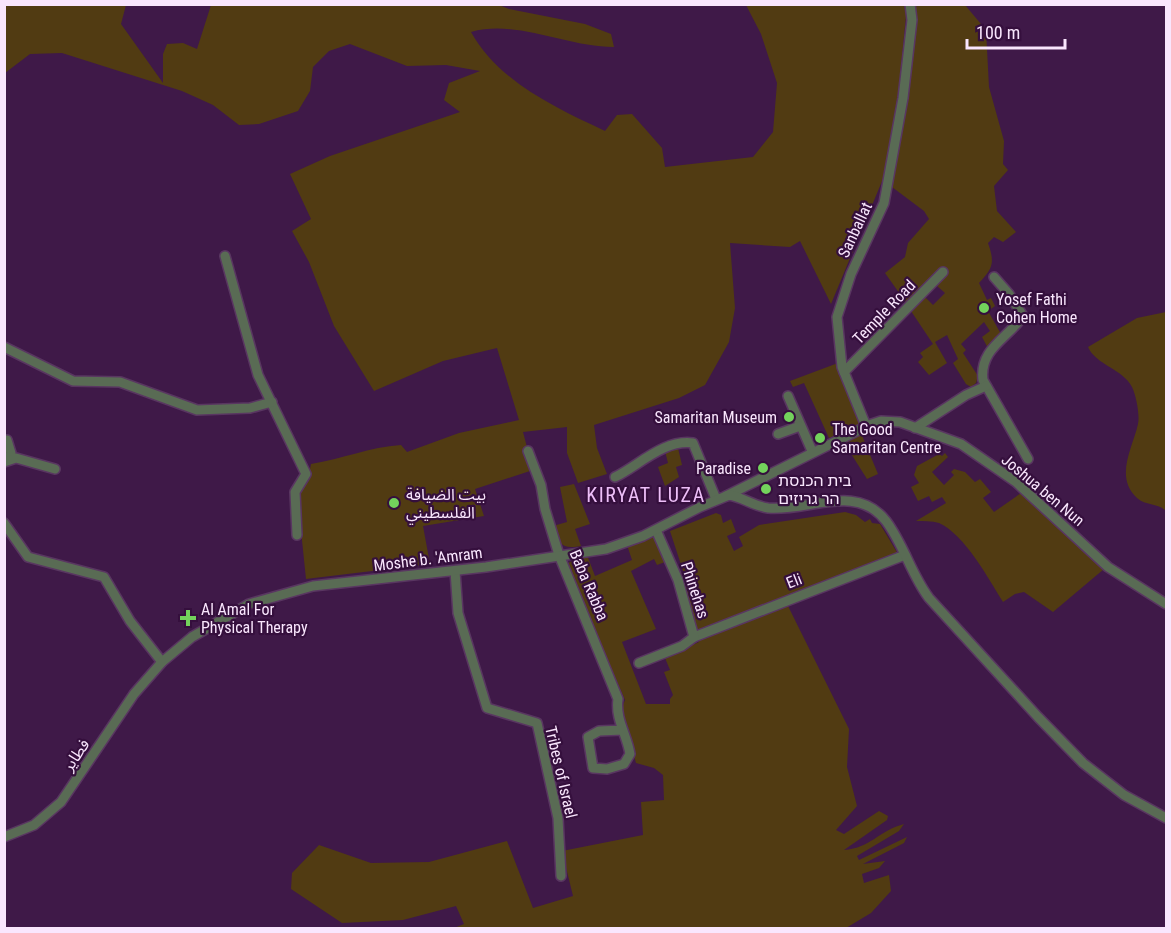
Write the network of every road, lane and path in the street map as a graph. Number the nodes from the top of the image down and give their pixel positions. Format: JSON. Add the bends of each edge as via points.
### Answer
{"nodes":[{"id":1,"x":910,"y":4,"type":"edge"},
{"id":2,"x":225,"y":256,"type":"dead end"},
{"id":3,"x":943,"y":272,"type":"dead end"},
{"id":4,"x":994,"y":277,"type":"dead end"},
{"id":5,"x":4,"y":347,"type":"edge"},
{"id":6,"x":844,"y":372,"type":"junction"},
{"id":7,"x":986,"y":386,"type":"junction"},
{"id":8,"x":788,"y":396,"type":"dead end"},
{"id":9,"x":272,"y":402,"type":"junction"},
{"id":10,"x":800,"y":426,"type":"junction"},
{"id":11,"x":866,"y":426,"type":"junction"},
{"id":12,"x":915,"y":428,"type":"junction"},
{"id":13,"x":778,"y":434,"type":"dead end"},
{"id":14,"x":7,"y":440,"type":"dead end"},
{"id":15,"x":528,"y":451,"type":"dead end"},
{"id":16,"x":812,"y":451,"type":"junction"},
{"id":17,"x":1028,"y":459,"type":"dead end"},
{"id":18,"x":6,"y":461,"type":"edge"},
{"id":19,"x":55,"y":469,"type":"dead end"},
{"id":20,"x":615,"y":477,"type":"dead end"},
{"id":21,"x":721,"y":498,"type":"junction"},
{"id":22,"x":4,"y":523,"type":"edge"},
{"id":23,"x":656,"y":530,"type":"junction"},
{"id":24,"x":297,"y":535,"type":"dead end"},
{"id":25,"x":559,"y":555,"type":"junction"},
{"id":26,"x":905,"y":555,"type":"junction"},
{"id":27,"x":455,"y":571,"type":"junction"},
{"id":28,"x":1167,"y":604,"type":"edge"},
{"id":29,"x":694,"y":637,"type":"junction"},
{"id":30,"x":162,"y":662,"type":"junction"},
{"id":31,"x":639,"y":663,"type":"dead end"},
{"id":32,"x":154,"y":670,"type":"joint"},
{"id":33,"x":622,"y":730,"type":"junction"},
{"id":34,"x":1167,"y":819,"type":"edge"},
{"id":35,"x":4,"y":837,"type":"edge"},
{"id":36,"x":561,"y":876,"type":"dead end"}],
"edges":[{"from":1,"to":6,"type":"street","name":"Sanballat","via":[[912,20],[903,98],[884,203],[851,274],[837,317]]},
{"from":2,"to":9,"type":"street","via":[[258,375]]},
{"from":3,"to":6,"type":"street","name":"Temple Road"},
{"from":4,"to":7,"type":"street","via":[[1023,316],[987,355],[982,368]]},
{"from":5,"to":9,"type":"street","via":[[73,381],[120,382],[197,410],[250,408]]},
{"from":6,"to":11,"type":"street","name":"Sanballat"},
{"from":7,"to":12,"type":"street"},
{"from":7,"to":17,"type":"street"},
{"from":8,"to":10,"type":"street"},
{"from":9,"to":24,"type":"street","via":[[306,474],[295,492]]},
{"from":10,"to":13,"type":"street"},
{"from":10,"to":16,"type":"street"},
{"from":11,"to":12,"type":"street","name":"Joshua ben Nun","via":[[888,421]]},
{"from":11,"to":16,"type":"street","name":"Joshua ben Nun"},
{"from":12,"to":28,"type":"street","name":"Joshua ben Nun","via":[[961,444],[1016,482],[1108,567]]},
{"from":14,"to":18,"type":"street","via":[[11,453]]},
{"from":15,"to":25,"type":"street","name":"Baba Rabba"},
{"from":16,"to":21,"type":"street","name":"Joshua ben Nun"},
{"from":18,"to":19,"type":"street","via":[[24,460]]},
{"from":20,"to":21,"type":"street","via":[[644,458],[693,443]]},
{"from":21,"to":23,"type":"street","name":"Moshe b. 'Amram"},
{"from":21,"to":26,"type":"street","via":[[769,508],[835,500],[863,503],[885,520]]},
{"from":22,"to":30,"type":"street","via":[[28,557],[105,577],[130,621]]},
{"from":23,"to":25,"type":"street","name":"Moshe b. 'Amram","via":[[611,548]]},
{"from":23,"to":29,"type":"street","name":"Phinehas","via":[[678,580]]},
{"from":25,"to":27,"type":"street","name":"Moshe b. 'Amram"},
{"from":25,"to":33,"type":"street","name":"Baba Rabba","via":[[618,699]]},
{"from":26,"to":29,"type":"street","name":"Eli"},
{"from":26,"to":34,"type":"street","via":[[929,598],[1060,740],[1107,783]]},
{"from":27,"to":30,"type":"street","name":"Moshe b. 'Amram","via":[[316,586],[253,602],[192,637]]},
{"from":27,"to":36,"type":"street","name":"Tribes of Israel","via":[[458,613],[487,708],[537,723],[558,818]]},
{"from":29,"to":31,"type":"street","name":"Phinehas","via":[[682,646]]},
{"from":30,"to":32,"type":"street","name":"Moshe b. 'Amram"},
{"from":32,"to":35,"type":"street","name":"فطاير","via":[[61,802],[34,825]]},
{"from":33,"to":33,"type":"street","name":"Baba Rabba","via":[[598,731],[588,737],[593,768],[607,769],[627,762],[630,754]]}]}
